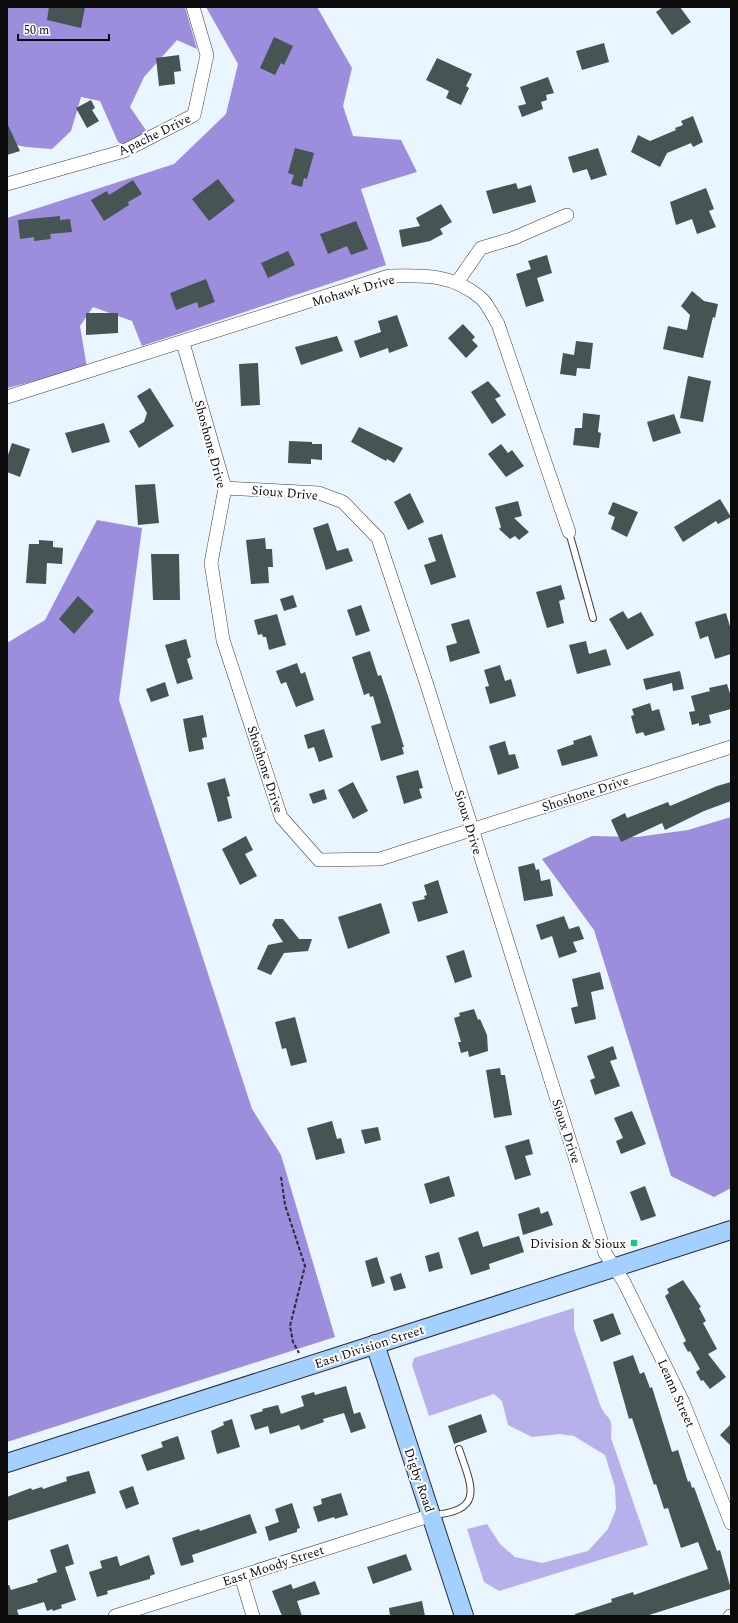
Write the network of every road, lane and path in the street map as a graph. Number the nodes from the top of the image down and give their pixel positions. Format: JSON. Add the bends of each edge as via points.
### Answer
{"nodes":[{"id":1,"x":193,"y":7,"type":"edge"},
{"id":2,"x":7,"y":184,"type":"edge"},
{"id":3,"x":567,"y":215,"type":"dead end"},
{"id":4,"x":458,"y":281,"type":"junction"},
{"id":5,"x":183,"y":343,"type":"junction"},
{"id":6,"x":7,"y":397,"type":"edge"},
{"id":7,"x":225,"y":488,"type":"junction"},
{"id":8,"x":569,"y":532,"type":"joint"},
{"id":9,"x":593,"y":618,"type":"dead end"},
{"id":10,"x":731,"y":747,"type":"edge"},
{"id":11,"x":472,"y":829,"type":"junction"},
{"id":12,"x":281,"y":1177,"type":"dead end"},
{"id":13,"x":731,"y":1230,"type":"edge"},
{"id":14,"x":614,"y":1267,"type":"junction"},
{"id":15,"x":375,"y":1344,"type":"junction"},
{"id":16,"x":300,"y":1354,"type":"dead end"},
{"id":17,"x":459,"y":1449,"type":"dead end"},
{"id":18,"x":7,"y":1463,"type":"edge"},
{"id":19,"x":726,"y":1494,"type":"edge"},
{"id":20,"x":432,"y":1515,"type":"junction"},
{"id":21,"x":731,"y":1524,"type":"edge"},
{"id":22,"x":241,"y":1576,"type":"junction"},
{"id":23,"x":115,"y":1616,"type":"edge"},
{"id":24,"x":253,"y":1616,"type":"edge"},
{"id":25,"x":464,"y":1616,"type":"edge"}],
"edges":[{"from":1,"to":2,"type":"street","name":"Apache Drive","via":[[207,55],[194,115],[124,151]]},
{"from":3,"to":4,"type":"street","via":[[514,238],[481,248]]},
{"from":4,"to":5,"type":"street","name":"Mohawk Drive","via":[[420,275],[389,276]]},
{"from":4,"to":8,"type":"street","name":"Mohawk Drive","via":[[483,299],[498,324]]},
{"from":5,"to":6,"type":"street","name":"Mohawk Drive"},
{"from":5,"to":7,"type":"street","name":"Shoshone Drive"},
{"from":7,"to":11,"type":"street","name":"Sioux Drive","via":[[319,493],[343,502],[378,538]]},
{"from":7,"to":11,"type":"street","name":"Shoshone Drive","via":[[211,563],[223,640],[281,818],[319,860],[380,859]]},
{"from":8,"to":9,"type":"lane"},
{"from":10,"to":11,"type":"street","name":"Shoshone Drive"},
{"from":11,"to":14,"type":"street","name":"Sioux Drive","via":[[604,1248]]},
{"from":12,"to":16,"type":"path","via":[[285,1205],[305,1266],[290,1326],[293,1342]]},
{"from":13,"to":14,"type":"street","name":"East Division Street"},
{"from":14,"to":15,"type":"street","name":"East Division Street"},
{"from":14,"to":19,"type":"street","name":"Leann Street","via":[[624,1282]]},
{"from":15,"to":18,"type":"street","name":"East Division Street"},
{"from":15,"to":20,"type":"street","name":"Digby Road"},
{"from":17,"to":20,"type":"lane","via":[[472,1487],[470,1500],[464,1507]]},
{"from":19,"to":21,"type":"street","name":"Leann Street"},
{"from":20,"to":22,"type":"street","name":"East Moody Street"},
{"from":20,"to":25,"type":"street","name":"Digby Road"},
{"from":22,"to":23,"type":"street","name":"East Moody Street"},
{"from":22,"to":24,"type":"street"}]}
